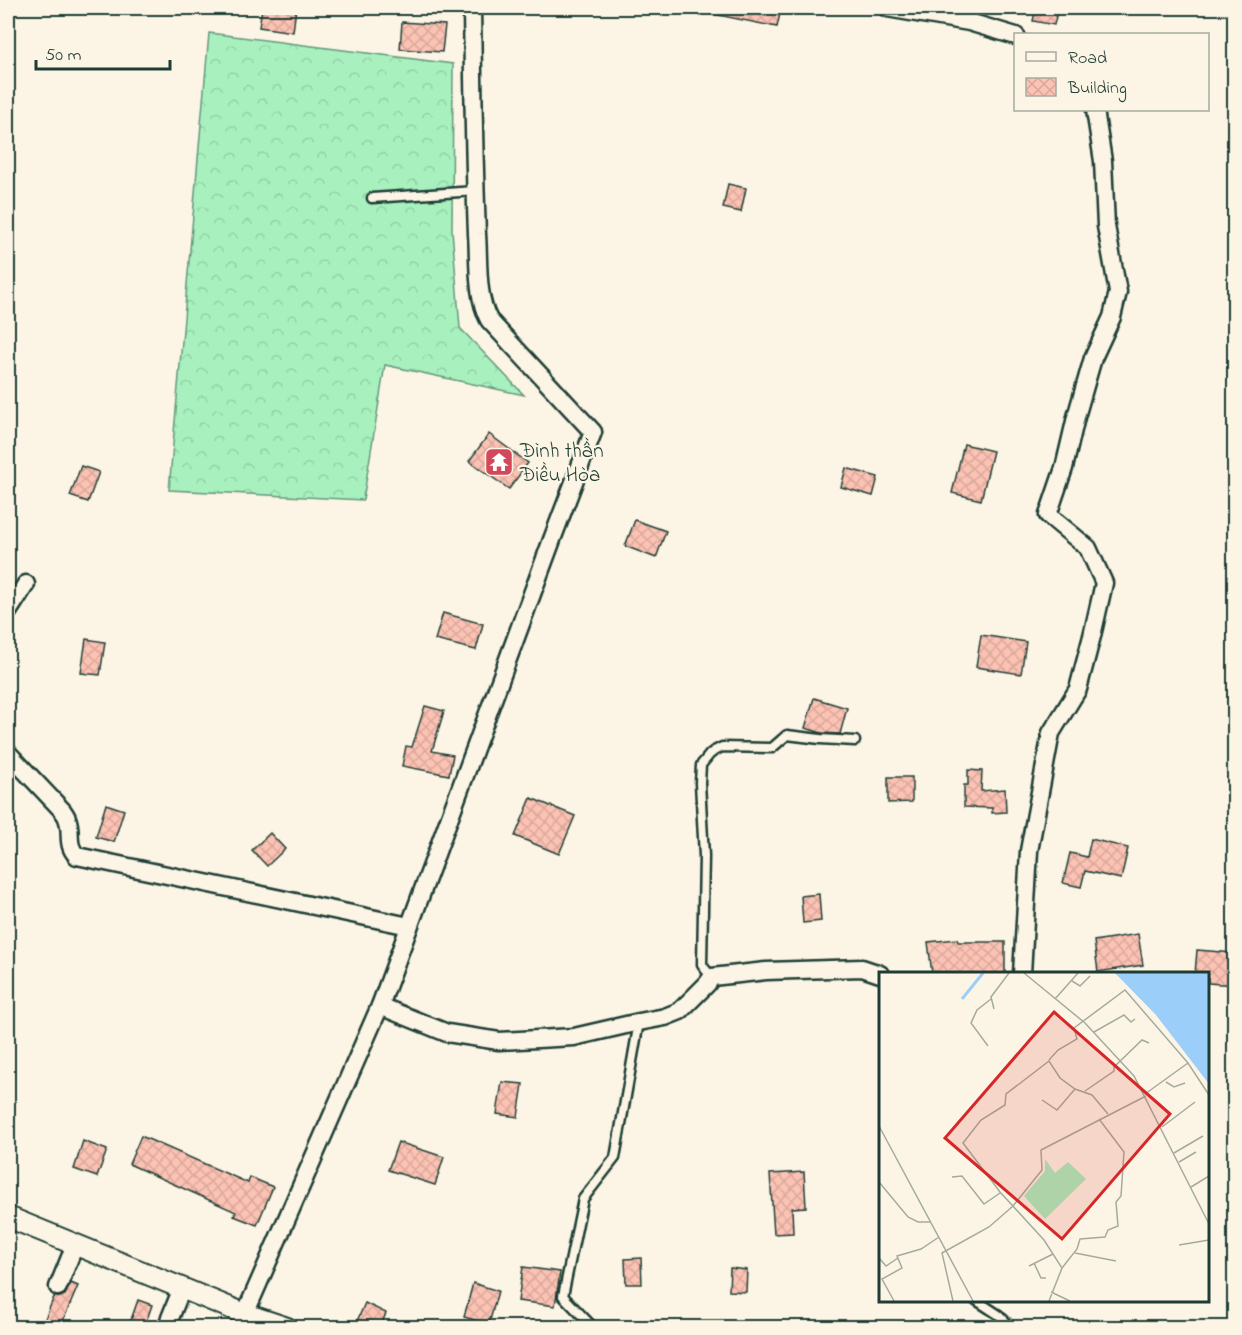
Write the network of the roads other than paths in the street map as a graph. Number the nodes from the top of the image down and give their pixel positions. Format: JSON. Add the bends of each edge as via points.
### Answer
{"nodes":[{"id":1,"x":472,"y":8,"type":"edge"},
{"id":2,"x":887,"y":8,"type":"edge"},
{"id":3,"x":1014,"y":35,"type":"edge"},
{"id":4,"x":1095,"y":111,"type":"edge"},
{"id":5,"x":475,"y":191,"type":"junction"},
{"id":6,"x":372,"y":198,"type":"dead end"},
{"id":7,"x":26,"y":584,"type":"dead end"},
{"id":8,"x":8,"y":612,"type":"edge"},
{"id":9,"x":855,"y":741,"type":"dead end"},
{"id":10,"x":8,"y":753,"type":"edge"},
{"id":11,"x":410,"y":926,"type":"junction"},
{"id":12,"x":1022,"y":972,"type":"edge"},
{"id":13,"x":879,"y":975,"type":"edge"},
{"id":14,"x":712,"y":976,"type":"junction"},
{"id":15,"x":380,"y":1006,"type":"junction"},
{"id":16,"x":639,"y":1022,"type":"junction"},
{"id":17,"x":8,"y":1218,"type":"edge"},
{"id":18,"x":75,"y":1245,"type":"junction"},
{"id":19,"x":58,"y":1287,"type":"dead end"},
{"id":20,"x":182,"y":1288,"type":"junction"},
{"id":21,"x":979,"y":1302,"type":"edge"},
{"id":22,"x":255,"y":1320,"type":"edge"},
{"id":23,"x":166,"y":1328,"type":"edge"},
{"id":24,"x":287,"y":1328,"type":"edge"},
{"id":25,"x":589,"y":1328,"type":"edge"},
{"id":26,"x":1012,"y":1328,"type":"edge"}],
"edges":[{"from":1,"to":5,"type":"street"},
{"from":2,"to":3,"type":"street","via":[[969,22]]},
{"from":4,"to":12,"type":"street","via":[[1103,161],[1106,226],[1118,292],[1094,358],[1048,515],[1088,548],[1104,583],[1078,689],[1050,733],[1029,851]]},
{"from":5,"to":6,"type":"lane"},
{"from":5,"to":11,"type":"street","via":[[484,310],[593,432]]},
{"from":7,"to":8,"type":"street"},
{"from":9,"to":14,"type":"lane","via":[[787,735],[772,748],[722,747],[701,765],[702,964]]},
{"from":10,"to":11,"type":"street","via":[[62,810],[72,851],[77,856]]},
{"from":11,"to":15,"type":"street"},
{"from":13,"to":14,"type":"street","via":[[862,968],[766,970]]},
{"from":14,"to":16,"type":"street","via":[[680,1011]]},
{"from":15,"to":16,"type":"street","via":[[447,1033],[499,1041],[574,1037]]},
{"from":15,"to":22,"type":"street"},
{"from":16,"to":25,"type":"lane","via":[[615,1158],[583,1199],[563,1296],[590,1324]]},
{"from":17,"to":18,"type":"street"},
{"from":18,"to":19,"type":"street"},
{"from":18,"to":20,"type":"street"},
{"from":20,"to":22,"type":"street"},
{"from":20,"to":23,"type":"street"},
{"from":21,"to":26,"type":"lane"},
{"from":22,"to":24,"type":"street"}]}
